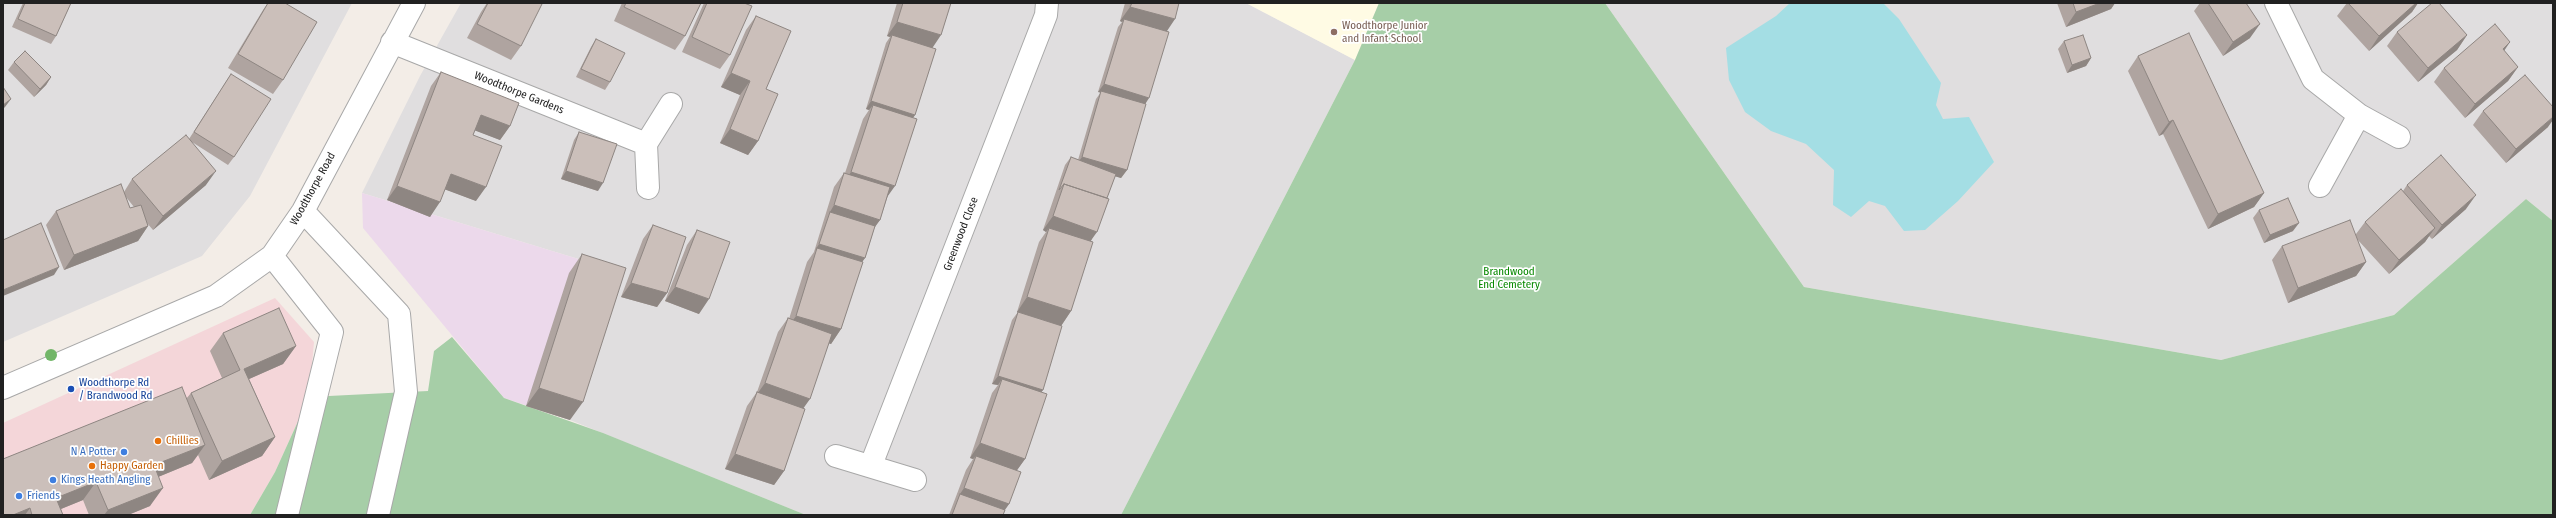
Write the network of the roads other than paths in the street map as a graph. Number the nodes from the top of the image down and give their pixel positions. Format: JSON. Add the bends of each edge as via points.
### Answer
{"nodes":[{"id":1,"x":414,"y":3,"type":"edge"},
{"id":2,"x":1048,"y":3,"type":"edge"},
{"id":3,"x":2276,"y":3,"type":"edge"},
{"id":4,"x":392,"y":42,"type":"junction"},
{"id":5,"x":671,"y":104,"type":"dead end"},
{"id":6,"x":2359,"y":115,"type":"junction"},
{"id":7,"x":2399,"y":137,"type":"dead end"},
{"id":8,"x":646,"y":144,"type":"junction"},
{"id":9,"x":2320,"y":186,"type":"dead end"},
{"id":10,"x":648,"y":188,"type":"dead end"},
{"id":11,"x":303,"y":211,"type":"junction"},
{"id":12,"x":272,"y":256,"type":"junction"},
{"id":13,"x":3,"y":388,"type":"edge"},
{"id":14,"x":836,"y":456,"type":"dead end"},
{"id":15,"x":871,"y":465,"type":"junction"},
{"id":16,"x":915,"y":480,"type":"dead end"},
{"id":17,"x":287,"y":515,"type":"edge"},
{"id":18,"x":378,"y":515,"type":"edge"}],
"edges":[{"from":1,"to":4,"type":"street","name":"Woodthorpe Road"},
{"from":2,"to":15,"type":"street","name":"Greenwood Close","via":[[1046,15]]},
{"from":3,"to":6,"type":"street","via":[[2313,79]]},
{"from":4,"to":8,"type":"street","name":"Woodthorpe Gardens"},
{"from":4,"to":11,"type":"street","name":"Woodthorpe Road"},
{"from":5,"to":8,"type":"street"},
{"from":6,"to":7,"type":"street"},
{"from":6,"to":9,"type":"street"},
{"from":8,"to":10,"type":"street"},
{"from":11,"to":12,"type":"street","name":"Woodthorpe Road"},
{"from":11,"to":18,"type":"street","via":[[399,314],[406,392]]},
{"from":12,"to":13,"type":"street","name":"Woodthorpe Road","via":[[216,296]]},
{"from":12,"to":17,"type":"street","via":[[332,332]]},
{"from":14,"to":15,"type":"street"},
{"from":15,"to":16,"type":"street"}]}
